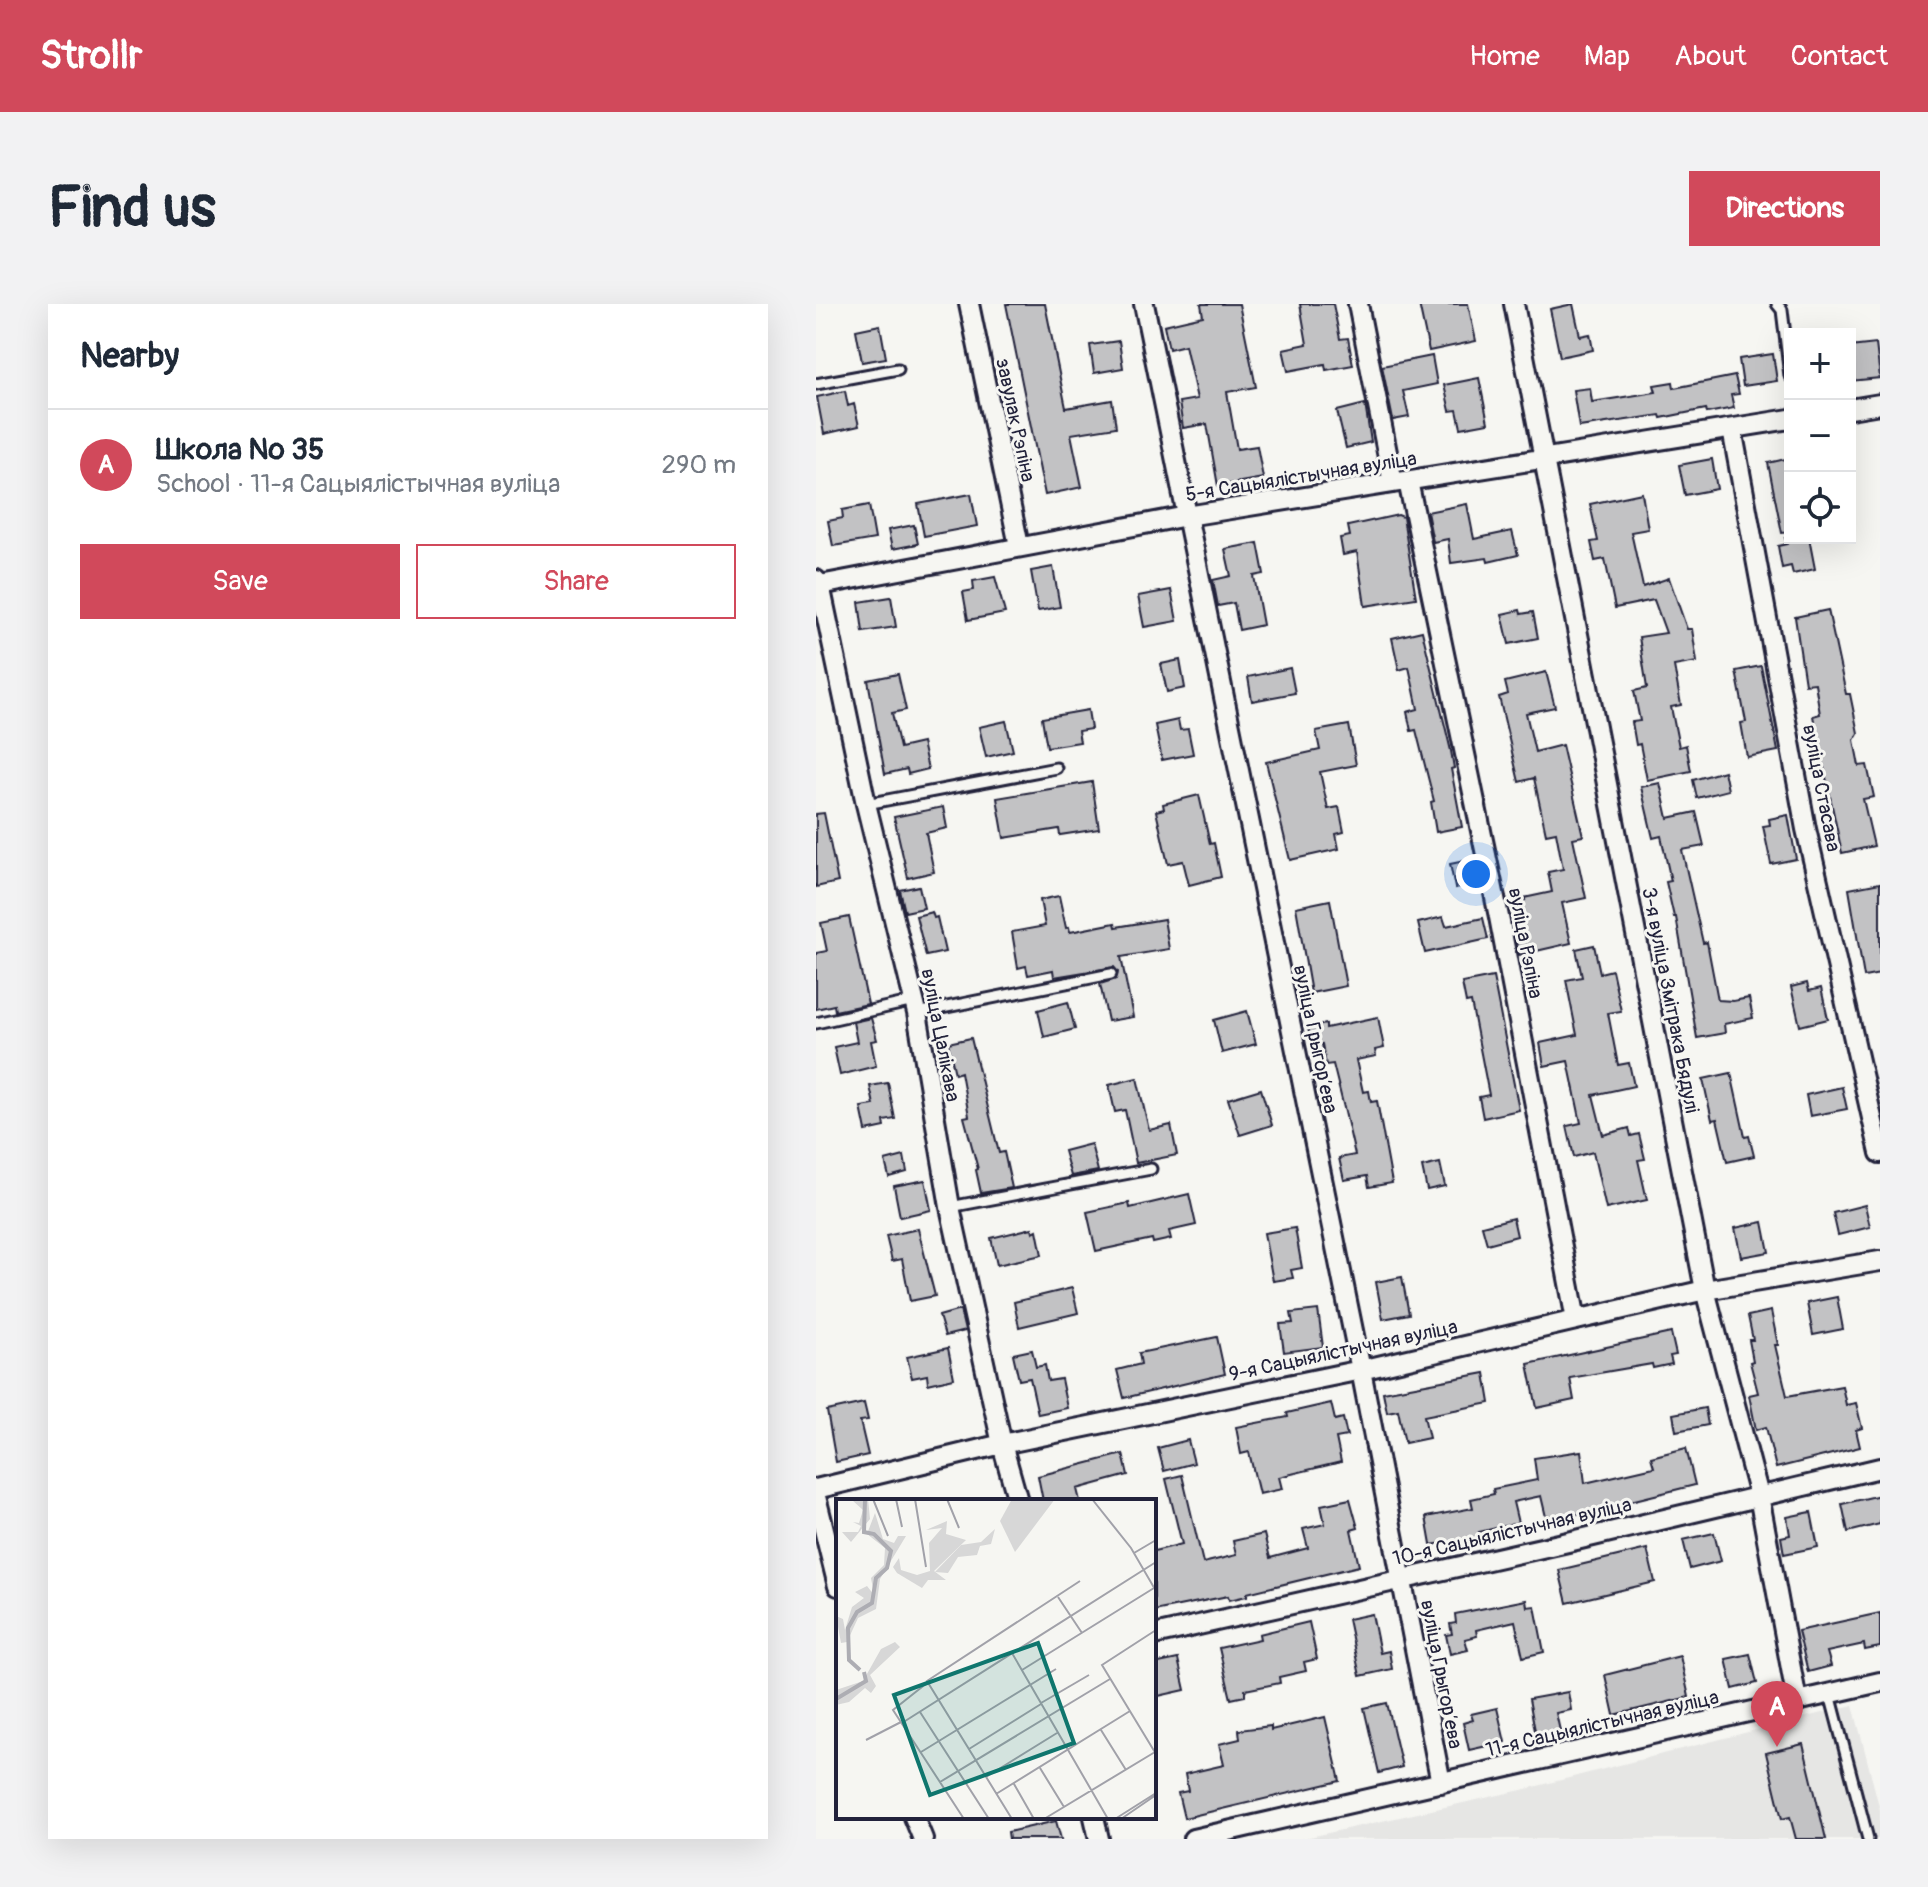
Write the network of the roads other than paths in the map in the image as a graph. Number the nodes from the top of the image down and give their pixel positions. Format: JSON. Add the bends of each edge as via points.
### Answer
{"nodes":[{"id":1,"x":969,"y":304,"type":"edge"},
{"id":2,"x":1144,"y":304,"type":"edge"},
{"id":3,"x":1358,"y":304,"type":"edge"},
{"id":4,"x":1514,"y":304,"type":"edge"},
{"id":5,"x":1777,"y":304,"type":"edge"},
{"id":6,"x":1784,"y":328,"type":"edge"},
{"id":7,"x":898,"y":369,"type":"dead end"},
{"id":8,"x":816,"y":384,"type":"edge"},
{"id":9,"x":1880,"y":404,"type":"edge"},
{"id":10,"x":1856,"y":408,"type":"edge"},
{"id":11,"x":1784,"y":420,"type":"edge"},
{"id":12,"x":1732,"y":429,"type":"junction"},
{"id":13,"x":1544,"y":460,"type":"junction"},
{"id":14,"x":1400,"y":482,"type":"junction"},
{"id":15,"x":1187,"y":516,"type":"junction"},
{"id":16,"x":1019,"y":546,"type":"junction"},
{"id":17,"x":818,"y":582,"type":"edge"},
{"id":18,"x":1056,"y":768,"type":"dead end"},
{"id":19,"x":866,"y":804,"type":"junction"},
{"id":20,"x":1111,"y":974,"type":"dead end"},
{"id":21,"x":915,"y":1007,"type":"junction"},
{"id":22,"x":816,"y":1023,"type":"edge"},
{"id":23,"x":1880,"y":1153,"type":"edge"},
{"id":24,"x":1151,"y":1169,"type":"dead end"},
{"id":25,"x":950,"y":1207,"type":"junction"},
{"id":26,"x":1880,"y":1261,"type":"edge"},
{"id":27,"x":1705,"y":1290,"type":"junction"},
{"id":28,"x":1576,"y":1320,"type":"junction"},
{"id":29,"x":1361,"y":1370,"type":"junction"},
{"id":30,"x":1002,"y":1444,"type":"junction"},
{"id":31,"x":1880,"y":1468,"type":"edge"},
{"id":32,"x":816,"y":1489,"type":"edge"},
{"id":33,"x":1759,"y":1496,"type":"junction"},
{"id":34,"x":816,"y":1497,"type":"edge"},
{"id":35,"x":1017,"y":1499,"type":"edge"},
{"id":36,"x":836,"y":1578,"type":"edge"},
{"id":37,"x":1401,"y":1579,"type":"junction"},
{"id":38,"x":1156,"y":1635,"type":"edge"},
{"id":39,"x":1880,"y":1682,"type":"edge"},
{"id":40,"x":1830,"y":1694,"type":"junction"},
{"id":41,"x":1797,"y":1701,"type":"junction"},
{"id":42,"x":1441,"y":1783,"type":"junction"},
{"id":43,"x":915,"y":1819,"type":"edge"},
{"id":44,"x":1094,"y":1819,"type":"edge"},
{"id":45,"x":923,"y":1839,"type":"edge"},
{"id":46,"x":1099,"y":1839,"type":"edge"},
{"id":47,"x":1193,"y":1839,"type":"edge"},
{"id":48,"x":1868,"y":1839,"type":"edge"}],
"edges":[{"from":1,"to":16,"type":"street","name":"завулак Рэпіна"},
{"from":2,"to":15,"type":"street","name":"вуліца Грыгорʼева"},
{"from":3,"to":14,"type":"street","name":"вуліца Рэпіна"},
{"from":4,"to":13,"type":"street","name":"3-я вуліца Змітрака Бядулі"},
{"from":5,"to":6,"type":"lane"},
{"from":7,"to":8,"type":"lane"},
{"from":9,"to":10,"type":"street"},
{"from":11,"to":12,"type":"street","name":"5-я Сацыялістычная вуліца"},
{"from":12,"to":13,"type":"street","name":"5-я Сацыялістычная вуліца"},
{"from":12,"to":23,"type":"street","name":"вуліца Стасава","via":[[1806,829]]},
{"from":13,"to":14,"type":"street","name":"5-я Сацыялістычная вуліца"},
{"from":13,"to":27,"type":"street","name":"3-я вуліца Змітрака Бядулі"},
{"from":14,"to":15,"type":"street","name":"5-я Сацыялістычная вуліца"},
{"from":14,"to":28,"type":"street","name":"вуліца Рэпіна","via":[[1499,917]]},
{"from":15,"to":16,"type":"street","name":"5-я Сацыялістычная вуліца"},
{"from":15,"to":29,"type":"street","name":"вуліца Грыгорʼева"},
{"from":16,"to":17,"type":"street","name":"5-я Сацыялістычная вуліца"},
{"from":17,"to":19,"type":"street","name":"вуліца Цалікава"},
{"from":18,"to":19,"type":"lane"},
{"from":19,"to":21,"type":"street","name":"вуліца Цалікава"},
{"from":20,"to":21,"type":"lane"},
{"from":21,"to":22,"type":"lane"},
{"from":21,"to":25,"type":"street","name":"вуліца Цалікава"},
{"from":24,"to":25,"type":"lane"},
{"from":25,"to":30,"type":"street","name":"вуліца Цалікава"},
{"from":26,"to":27,"type":"street","name":"9-я Сацыялістычная вуліца"},
{"from":27,"to":28,"type":"street","name":"9-я Сацыялістычная вуліца"},
{"from":27,"to":33,"type":"street","name":"3-я вуліца Змітрака Бядулі"},
{"from":28,"to":29,"type":"street","name":"9-я Сацыялістычная вуліца"},
{"from":29,"to":30,"type":"street","name":"9-я Сацыялістычная вуліца"},
{"from":29,"to":37,"type":"street","name":"вуліца Грыгорʼева"},
{"from":30,"to":32,"type":"street","name":"9-я Сацыялістычная вуліца"},
{"from":30,"to":35,"type":"street","name":"вуліца Цалікава"},
{"from":31,"to":33,"type":"street","name":"10-я Сацыялістычная вуліца"},
{"from":33,"to":37,"type":"street","name":"10-я Сацыялістычная вуліца"},
{"from":33,"to":41,"type":"street","name":"3-я вуліца Змітрака Бядулі"},
{"from":34,"to":36,"type":"street"},
{"from":37,"to":38,"type":"street","name":"10-я Сацыялістычная вуліца"},
{"from":37,"to":42,"type":"street","name":"вуліца Грыгорʼева"},
{"from":39,"to":40,"type":"street","name":"11-я Сацыялістычная вуліца"},
{"from":40,"to":41,"type":"street","name":"11-я Сацыялістычная вуліца"},
{"from":40,"to":48,"type":"lane"},
{"from":41,"to":42,"type":"street","name":"11-я Сацыялістычная вуліца"},
{"from":42,"to":47,"type":"street","name":"11-я Сацыялістычная вуліца"},
{"from":43,"to":45,"type":"street"},
{"from":44,"to":46,"type":"street"}]}
